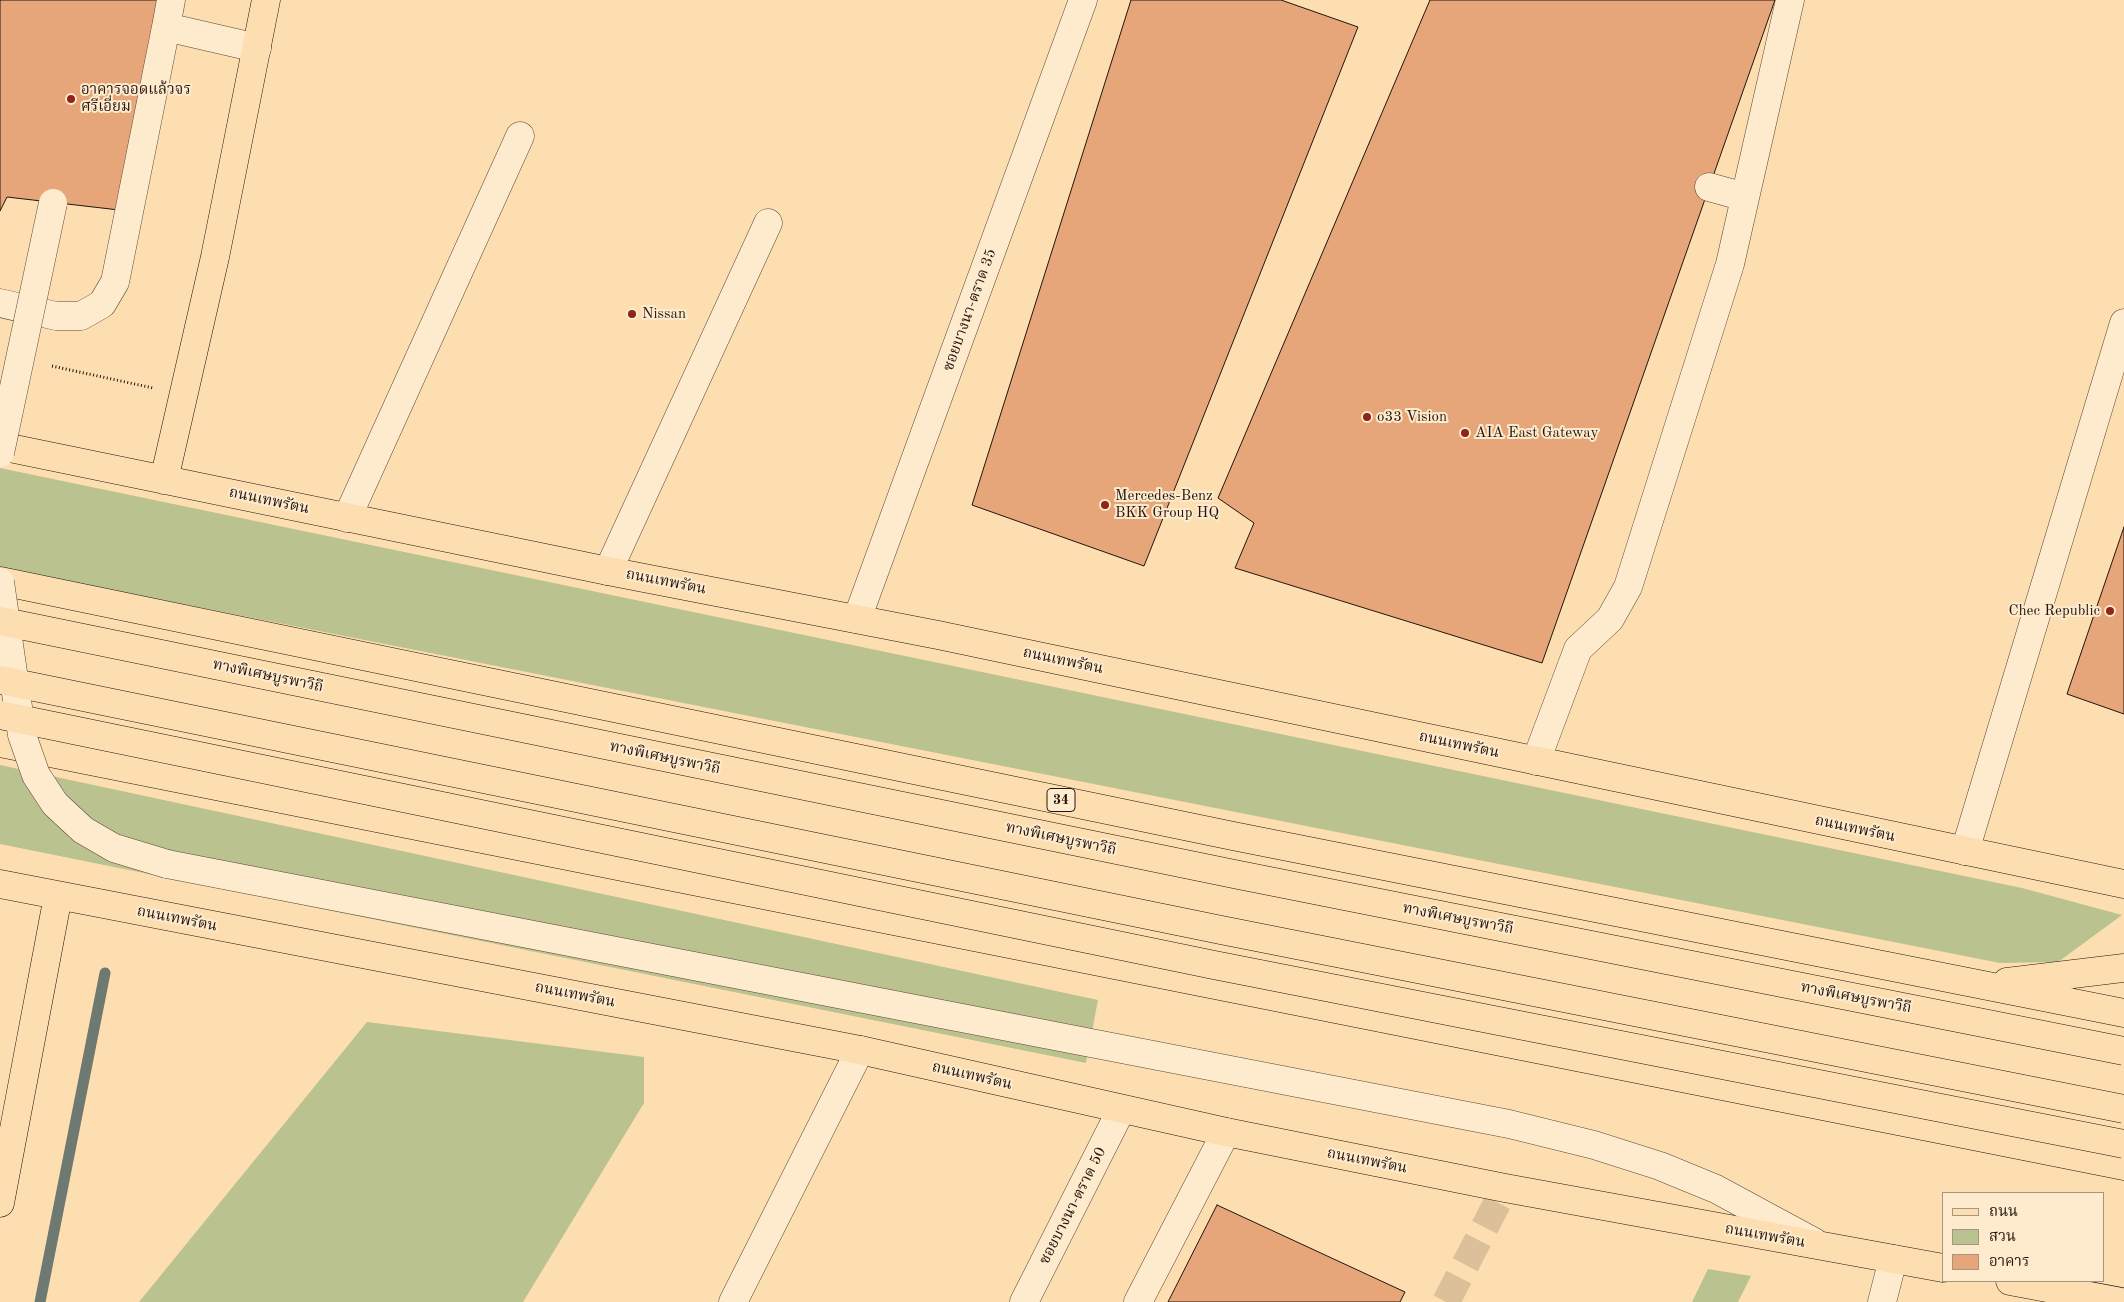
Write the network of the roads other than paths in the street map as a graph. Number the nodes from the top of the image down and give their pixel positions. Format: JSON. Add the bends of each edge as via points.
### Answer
{"nodes":[{"id":1,"x":171,"y":0,"type":"edge"},
{"id":2,"x":266,"y":0,"type":"edge"},
{"id":3,"x":1084,"y":0,"type":"edge"},
{"id":4,"x":1790,"y":0,"type":"edge"},
{"id":5,"x":166,"y":27,"type":"junction"},
{"id":6,"x":257,"y":48,"type":"junction"},
{"id":7,"x":520,"y":136,"type":"dead end"},
{"id":8,"x":1709,"y":187,"type":"dead end"},
{"id":9,"x":1745,"y":197,"type":"junction"},
{"id":10,"x":53,"y":203,"type":"dead end"},
{"id":11,"x":768,"y":223,"type":"dead end"},
{"id":12,"x":0,"y":303,"type":"edge"},
{"id":13,"x":2124,"y":323,"type":"edge"},
{"id":14,"x":0,"y":446,"type":"edge"},
{"id":15,"x":0,"y":453,"type":"edge"},
{"id":16,"x":164,"y":480,"type":"junction"},
{"id":17,"x":348,"y":518,"type":"junction"},
{"id":18,"x":608,"y":571,"type":"junction"},
{"id":19,"x":0,"y":581,"type":"edge"},
{"id":20,"x":857,"y":619,"type":"junction"},
{"id":21,"x":0,"y":621,"type":"edge"},
{"id":22,"x":0,"y":680,"type":"edge"},
{"id":23,"x":0,"y":715,"type":"edge"},
{"id":24,"x":0,"y":743,"type":"edge"},
{"id":25,"x":1536,"y":762,"type":"junction"},
{"id":26,"x":1965,"y":851,"type":"junction"},
{"id":27,"x":0,"y":884,"type":"edge"},
{"id":28,"x":2124,"y":884,"type":"edge"},
{"id":29,"x":58,"y":896,"type":"junction"},
{"id":30,"x":2124,"y":968,"type":"edge"},
{"id":31,"x":1983,"y":985,"type":"junction"},
{"id":32,"x":2124,"y":1013,"type":"edge"},
{"id":33,"x":860,"y":1050,"type":"junction"},
{"id":34,"x":2124,"y":1051,"type":"edge"},
{"id":35,"x":2124,"y":1109,"type":"edge"},
{"id":36,"x":1121,"y":1110,"type":"junction"},
{"id":37,"x":1226,"y":1132,"type":"junction"},
{"id":38,"x":2124,"y":1144,"type":"edge"},
{"id":39,"x":2124,"y":1166,"type":"edge"},
{"id":40,"x":0,"y":1203,"type":"edge"},
{"id":41,"x":1821,"y":1246,"type":"junction"},
{"id":42,"x":1893,"y":1259,"type":"junction"},
{"id":43,"x":1942,"y":1268,"type":"edge"},
{"id":44,"x":2015,"y":1282,"type":"edge"},
{"id":45,"x":733,"y":1302,"type":"edge"},
{"id":46,"x":1024,"y":1302,"type":"edge"},
{"id":47,"x":1138,"y":1302,"type":"edge"},
{"id":48,"x":1882,"y":1302,"type":"edge"},
{"id":49,"x":2122,"y":1302,"type":"edge"}],
"edges":[{"from":1,"to":5,"type":"street"},
{"from":2,"to":6,"type":"main road"},
{"from":3,"to":20,"type":"street","name":"ซอยบางนา-ตราด 35"},
{"from":4,"to":9,"type":"street"},
{"from":5,"to":6,"type":"street"},
{"from":5,"to":12,"type":"street","via":[[115,282],[102,304],[81,316],[56,316]]},
{"from":6,"to":16,"type":"main road","via":[[215,257]]},
{"from":7,"to":17,"type":"street"},
{"from":8,"to":9,"type":"street"},
{"from":9,"to":25,"type":"street","via":[[1730,264],[1628,587],[1610,619],[1578,649]]},
{"from":10,"to":15,"type":"street","bridge":true},
{"from":11,"to":18,"type":"street"},
{"from":13,"to":26,"type":"street"},
{"from":14,"to":16,"type":"main road","name":"ถนนเทพรัตน"},
{"from":16,"to":17,"type":"main road","name":"ถนนเทพรัตน"},
{"from":17,"to":18,"type":"main road","name":"ถนนเทพรัตน"},
{"from":18,"to":20,"type":"main road","name":"ถนนเทพรัตน"},
{"from":19,"to":31,"type":"main road","number":"34","via":[[1233,836]]},
{"from":19,"to":41,"type":"street","bridge":true,"via":[[22,736],[36,775],[55,804],[83,830],[114,848],[167,864],[1509,1124],[1594,1145],[1660,1166],[1716,1189]]},
{"from":20,"to":25,"type":"main road","name":"ถนนเทพรัตน"},
{"from":21,"to":34,"type":"main road","name":"ทางพิเศษบูรพาวิถี","bridge":true,"via":[[1244,876]]},
{"from":22,"to":35,"type":"main road","bridge":true,"via":[[1221,930]]},
{"from":23,"to":38,"type":"main road","bridge":true,"via":[[1214,965]]},
{"from":24,"to":39,"type":"main road"},
{"from":25,"to":26,"type":"main road","name":"ถนนเทพรัตน"},
{"from":26,"to":28,"type":"main road","name":"ถนนเทพรัตน"},
{"from":27,"to":29,"type":"main road","name":"ถนนเทพรัตน"},
{"from":29,"to":33,"type":"main road","name":"ถนนเทพรัตน"},
{"from":29,"to":40,"type":"main road"},
{"from":30,"to":31,"type":"main road"},
{"from":31,"to":32,"type":"main road","number":"34"},
{"from":33,"to":36,"type":"main road","name":"ถนนเทพรัตน"},
{"from":33,"to":45,"type":"street"},
{"from":36,"to":37,"type":"main road","name":"ถนนเทพรัตน"},
{"from":36,"to":46,"type":"street","name":"ซอยบางนา-ตราด 50"},
{"from":37,"to":41,"type":"main road","name":"ถนนเทพรัตน"},
{"from":37,"to":47,"type":"street"},
{"from":41,"to":42,"type":"main road","name":"ถนนเทพรัตน"},
{"from":42,"to":43,"type":"main road","name":"ถนนเทพรัตน"},
{"from":42,"to":48,"type":"street"},
{"from":44,"to":49,"type":"main road"}]}
